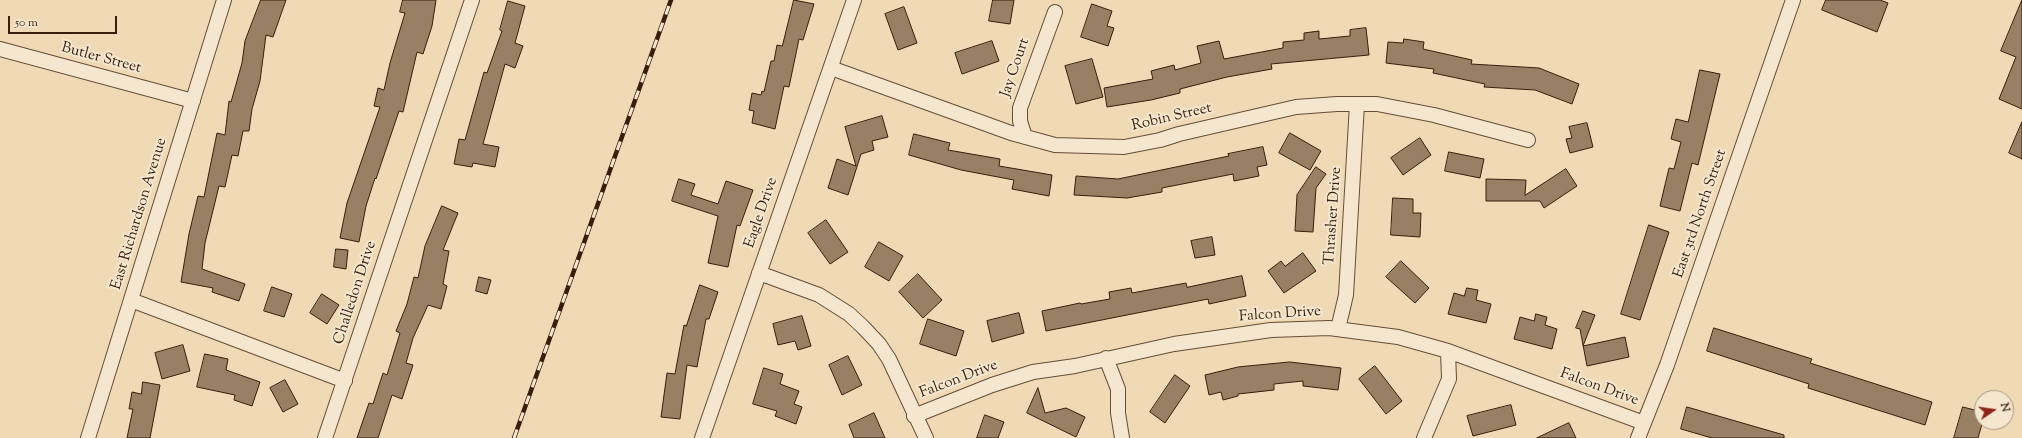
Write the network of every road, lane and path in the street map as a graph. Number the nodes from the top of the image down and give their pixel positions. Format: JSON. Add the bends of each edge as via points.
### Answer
{"nodes":[{"id":1,"x":224,"y":0,"type":"edge"},
{"id":2,"x":472,"y":0,"type":"edge"},
{"id":3,"x":854,"y":0,"type":"edge"},
{"id":4,"x":1793,"y":0,"type":"edge"},
{"id":5,"x":1055,"y":12,"type":"dead end"},
{"id":6,"x":0,"y":49,"type":"edge"},
{"id":7,"x":831,"y":68,"type":"junction"},
{"id":8,"x":193,"y":101,"type":"junction"},
{"id":9,"x":1357,"y":104,"type":"junction"},
{"id":10,"x":1025,"y":137,"type":"junction"},
{"id":11,"x":1528,"y":140,"type":"dead end"},
{"id":12,"x":759,"y":273,"type":"junction"},
{"id":13,"x":131,"y":300,"type":"junction"},
{"id":14,"x":1338,"y":329,"type":"junction"},
{"id":15,"x":1448,"y":352,"type":"junction"},
{"id":16,"x":1106,"y":358,"type":"junction"},
{"id":17,"x":345,"y":380,"type":"junction"},
{"id":18,"x":914,"y":416,"type":"junction"},
{"id":19,"x":1644,"y":423,"type":"junction"},
{"id":20,"x":88,"y":438,"type":"edge"},
{"id":21,"x":325,"y":438,"type":"edge"},
{"id":22,"x":702,"y":438,"type":"edge"},
{"id":23,"x":926,"y":438,"type":"edge"},
{"id":24,"x":1122,"y":438,"type":"edge"},
{"id":25,"x":1424,"y":438,"type":"edge"},
{"id":26,"x":1638,"y":438,"type":"edge"}],
"edges":[{"from":1,"to":8,"type":"street","name":"East Richardson Avenue"},
{"from":2,"to":17,"type":"street","name":"Challedon Drive"},
{"from":3,"to":7,"type":"street","name":"Eagle Drive"},
{"from":4,"to":19,"type":"street","name":"East 3rd North Street","via":[[1667,365]]},
{"from":5,"to":10,"type":"street","name":"Jay Court","via":[[1020,108],[1020,121]]},
{"from":6,"to":8,"type":"street","name":"Butler Street"},
{"from":7,"to":10,"type":"street","name":"Robin Street"},
{"from":7,"to":12,"type":"street","name":"Eagle Drive"},
{"from":8,"to":13,"type":"street","name":"East Richardson Avenue"},
{"from":9,"to":10,"type":"street","name":"Robin Street","via":[[1296,107],[1160,140],[1124,146],[1055,145]]},
{"from":9,"to":11,"type":"street","name":"Robin Street","via":[[1377,104],[1434,115]]},
{"from":9,"to":14,"type":"street","name":"Thrasher Drive","via":[[1346,295]]},
{"from":12,"to":18,"type":"street","via":[[819,295],[864,326],[889,359]]},
{"from":12,"to":22,"type":"street","name":"Eagle Drive"},
{"from":13,"to":17,"type":"street"},
{"from":13,"to":20,"type":"street","name":"East Richardson Avenue"},
{"from":14,"to":15,"type":"street","name":"Falcon Drive","via":[[1398,337]]},
{"from":14,"to":16,"type":"street","name":"Falcon Drive","via":[[1271,330],[1174,344]]},
{"from":15,"to":19,"type":"street","name":"Falcon Drive"},
{"from":15,"to":25,"type":"street","via":[[1449,379]]},
{"from":16,"to":18,"type":"street","name":"Falcon Drive","via":[[1034,372],[992,385]]},
{"from":16,"to":24,"type":"street","via":[[1118,389]]},
{"from":17,"to":21,"type":"street","name":"Challedon Drive"},
{"from":18,"to":23,"type":"street"},
{"from":19,"to":26,"type":"street","name":"East 3rd North Street"}]}
